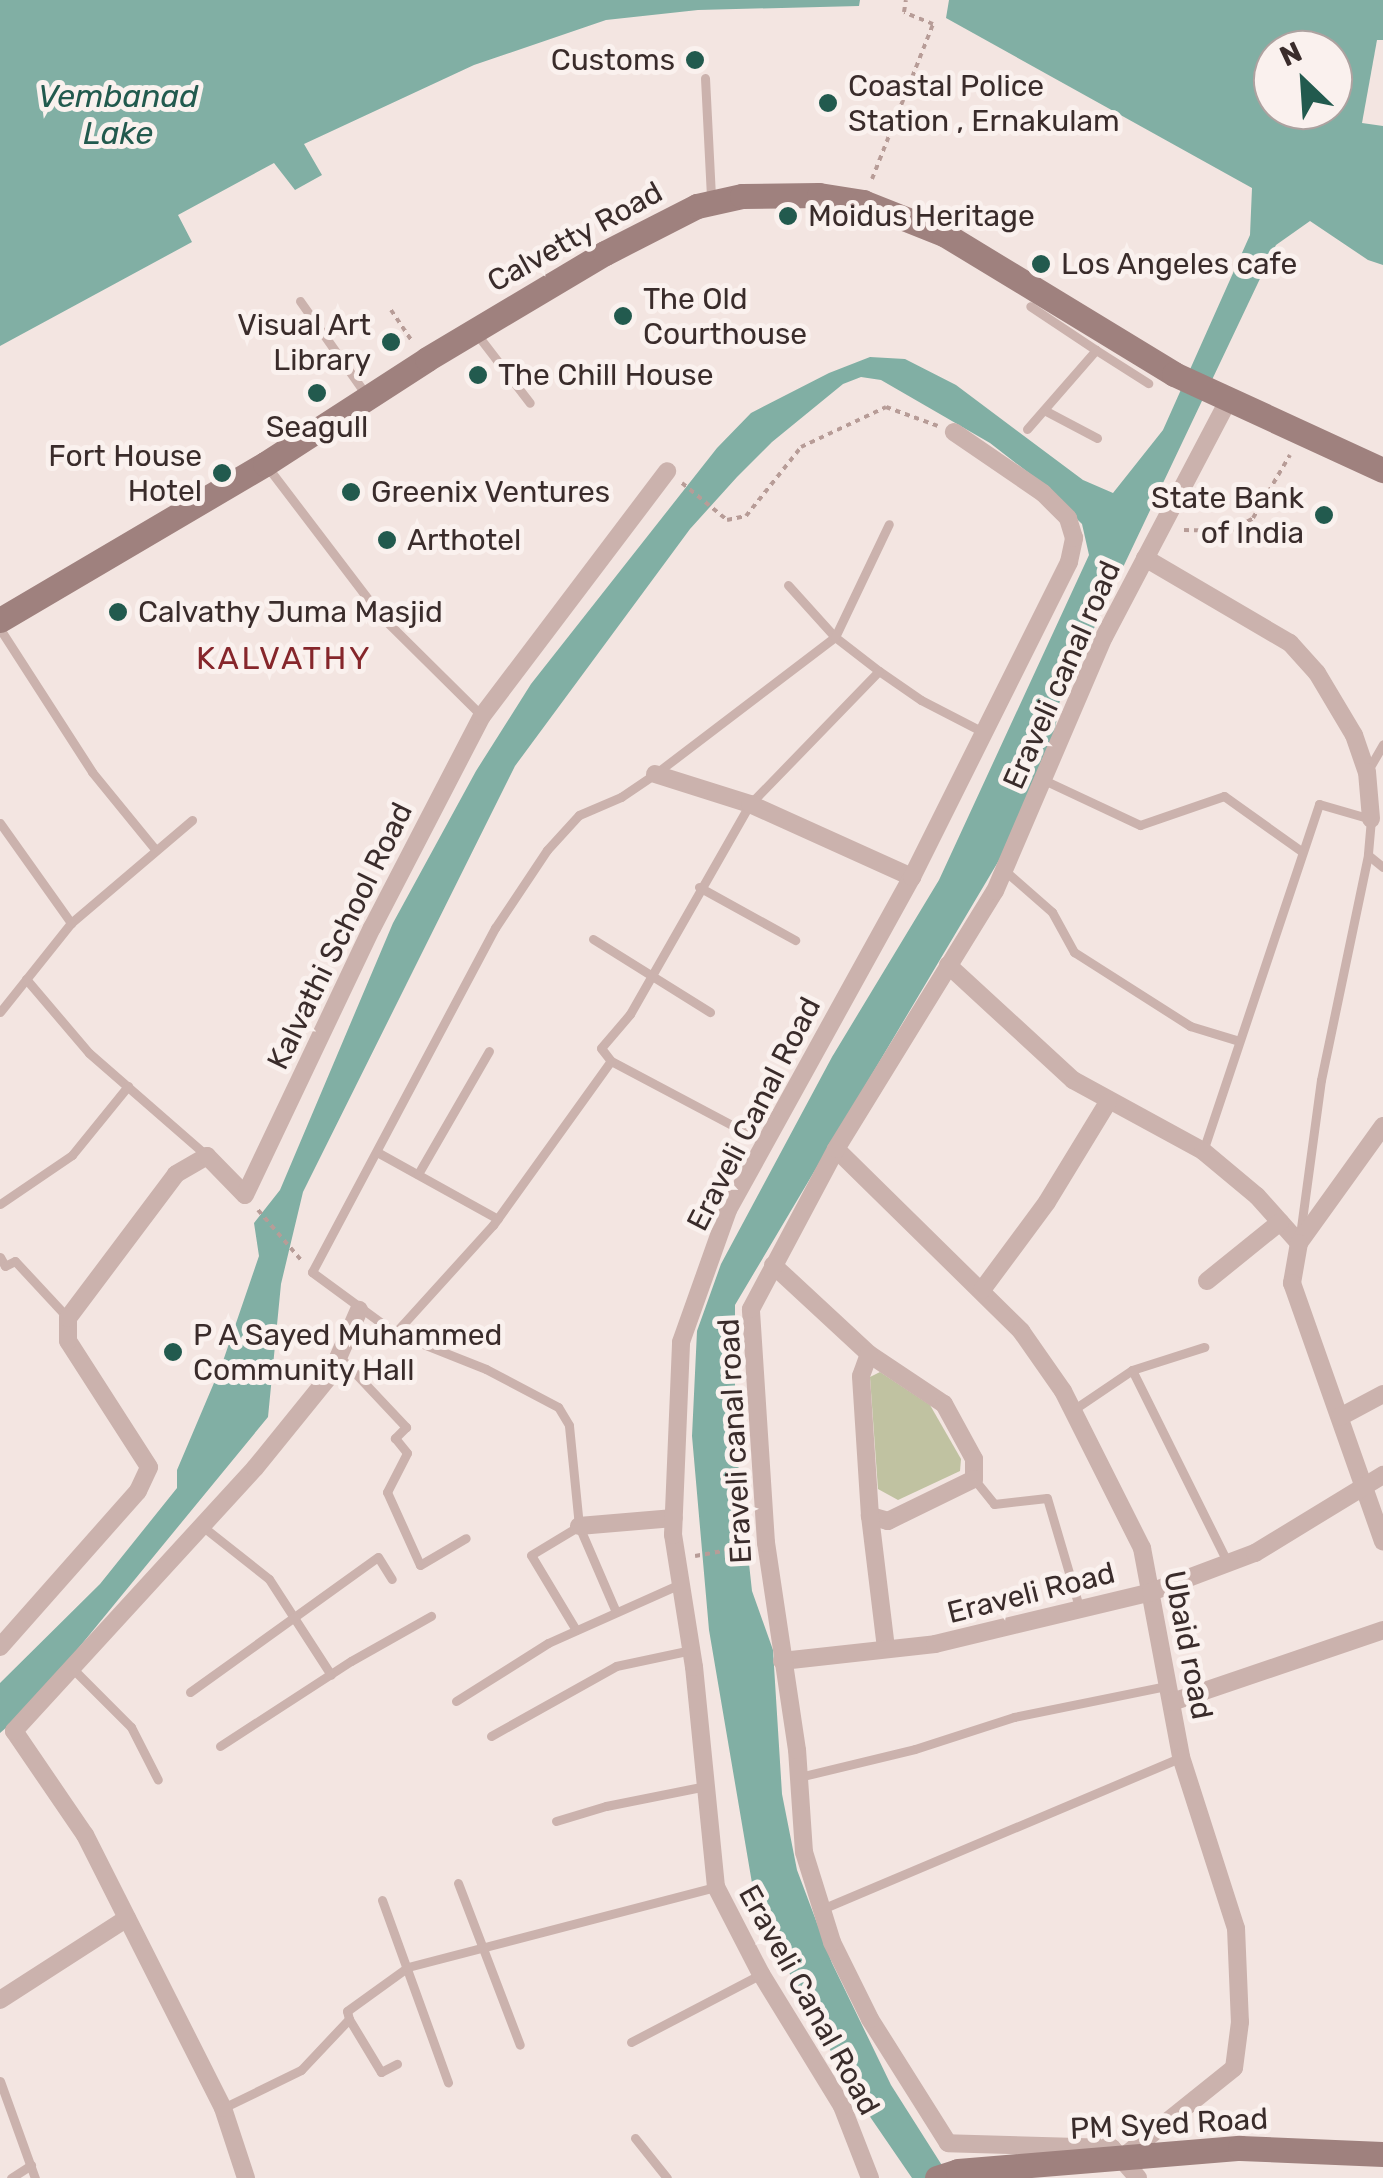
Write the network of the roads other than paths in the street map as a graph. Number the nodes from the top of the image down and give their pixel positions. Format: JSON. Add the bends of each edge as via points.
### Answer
{"nodes":[{"id":1,"x":705,"y":78,"type":"dead end"},
{"id":2,"x":712,"y":201,"type":"junction"},
{"id":3,"x":300,"y":301,"type":"dead end"},
{"id":4,"x":1030,"y":306,"type":"dead end"},
{"id":5,"x":474,"y":331,"type":"junction"},
{"id":6,"x":1096,"y":350,"type":"junction"},
{"id":7,"x":1148,"y":383,"type":"dead end"},
{"id":8,"x":1221,"y":395,"type":"junction"},
{"id":9,"x":368,"y":398,"type":"junction"},
{"id":10,"x":530,"y":403,"type":"dead end"},
{"id":11,"x":1044,"y":410,"type":"junction"},
{"id":12,"x":1027,"y":429,"type":"dead end"},
{"id":13,"x":954,"y":432,"type":"road end"},
{"id":14,"x":1097,"y":438,"type":"dead end"},
{"id":15,"x":265,"y":464,"type":"junction"},
{"id":16,"x":1383,"y":470,"type":"edge"},
{"id":17,"x":667,"y":471,"type":"road end"},
{"id":18,"x":889,"y":524,"type":"dead end"},
{"id":19,"x":1144,"y":558,"type":"junction"},
{"id":20,"x":788,"y":585,"type":"dead end"},
{"id":21,"x":0,"y":620,"type":"edge"},
{"id":22,"x":0,"y":629,"type":"edge"},
{"id":23,"x":835,"y":636,"type":"junction"},
{"id":24,"x":879,"y":671,"type":"junction"},
{"id":25,"x":482,"y":716,"type":"junction"},
{"id":26,"x":987,"y":735,"type":"junction"},
{"id":27,"x":1383,"y":744,"type":"edge"},
{"id":28,"x":1367,"y":772,"type":"junction"},
{"id":29,"x":655,"y":774,"type":"junction"},
{"id":30,"x":1046,"y":780,"type":"junction"},
{"id":31,"x":750,"y":804,"type":"junction"},
{"id":32,"x":1371,"y":819,"type":"junction"},
{"id":33,"x":192,"y":820,"type":"dead end"},
{"id":34,"x":0,"y":823,"type":"edge"},
{"id":35,"x":154,"y":848,"type":"junction"},
{"id":36,"x":1301,"y":851,"type":"junction"},
{"id":37,"x":1368,"y":854,"type":"junction"},
{"id":38,"x":1383,"y":867,"type":"edge"},
{"id":39,"x":1004,"y":870,"type":"junction"},
{"id":40,"x":912,"y":877,"type":"junction"},
{"id":41,"x":699,"y":887,"type":"junction"},
{"id":42,"x":71,"y":924,"type":"junction"},
{"id":43,"x":594,"y":938,"type":"dead end"},
{"id":44,"x":795,"y":940,"type":"dead end"},
{"id":45,"x":948,"y":965,"type":"junction"},
{"id":46,"x":652,"y":976,"type":"junction"},
{"id":47,"x":26,"y":979,"type":"junction"},
{"id":48,"x":0,"y":1011,"type":"edge"},
{"id":49,"x":710,"y":1012,"type":"dead end"},
{"id":50,"x":1239,"y":1041,"type":"junction"},
{"id":51,"x":490,"y":1050,"type":"dead end"},
{"id":52,"x":611,"y":1060,"type":"junction"},
{"id":53,"x":128,"y":1086,"type":"junction"},
{"id":54,"x":1108,"y":1102,"type":"junction"},
{"id":55,"x":1383,"y":1126,"type":"edge"},
{"id":56,"x":764,"y":1142,"type":"junction"},
{"id":57,"x":836,"y":1149,"type":"junction"},
{"id":58,"x":1203,"y":1151,"type":"junction"},
{"id":59,"x":376,"y":1152,"type":"junction"},
{"id":60,"x":207,"y":1156,"type":"junction"},
{"id":61,"x":418,"y":1174,"type":"junction"},
{"id":62,"x":0,"y":1204,"type":"edge"},
{"id":63,"x":498,"y":1218,"type":"junction"},
{"id":64,"x":1280,"y":1222,"type":"junction"},
{"id":65,"x":1298,"y":1243,"type":"junction"},
{"id":66,"x":0,"y":1257,"type":"edge"},
{"id":67,"x":773,"y":1265,"type":"junction"},
{"id":68,"x":1206,"y":1281,"type":"dead end"},
{"id":69,"x":982,"y":1290,"type":"junction"},
{"id":70,"x":359,"y":1310,"type":"junction"},
{"id":71,"x":68,"y":1318,"type":"junction"},
{"id":72,"x":395,"y":1333,"type":"junction"},
{"id":73,"x":1204,"y":1348,"type":"dead end"},
{"id":74,"x":869,"y":1354,"type":"junction"},
{"id":75,"x":338,"y":1356,"type":"junction"},
{"id":76,"x":1132,"y":1370,"type":"junction"},
{"id":77,"x":1383,"y":1394,"type":"edge"},
{"id":78,"x":1073,"y":1410,"type":"junction"},
{"id":79,"x":1340,"y":1417,"type":"junction"},
{"id":80,"x":1383,"y":1475,"type":"edge"},
{"id":81,"x":974,"y":1479,"type":"junction"},
{"id":82,"x":1362,"y":1488,"type":"junction"},
{"id":83,"x":870,"y":1516,"type":"junction"},
{"id":84,"x":674,"y":1518,"type":"junction"},
{"id":85,"x":202,"y":1526,"type":"junction"},
{"id":86,"x":578,"y":1526,"type":"junction"},
{"id":87,"x":466,"y":1538,"type":"dead end"},
{"id":88,"x":1383,"y":1540,"type":"edge"},
{"id":89,"x":1228,"y":1563,"type":"junction"},
{"id":90,"x":392,"y":1580,"type":"dead end"},
{"id":91,"x":680,"y":1584,"type":"junction"},
{"id":92,"x":1150,"y":1592,"type":"junction"},
{"id":93,"x":1080,"y":1610,"type":"junction"},
{"id":94,"x":616,"y":1612,"type":"junction"},
{"id":95,"x":296,"y":1616,"type":"junction"},
{"id":96,"x":432,"y":1616,"type":"dead end"},
{"id":97,"x":576,"y":1630,"type":"junction"},
{"id":98,"x":1383,"y":1630,"type":"edge"},
{"id":99,"x":0,"y":1646,"type":"edge"},
{"id":100,"x":886,"y":1649,"type":"junction"},
{"id":101,"x":692,"y":1650,"type":"junction"},
{"id":102,"x":782,"y":1660,"type":"junction"},
{"id":103,"x":71,"y":1667,"type":"junction"},
{"id":104,"x":331,"y":1676,"type":"junction"},
{"id":105,"x":190,"y":1692,"type":"dead end"},
{"id":106,"x":1170,"y":1694,"type":"junction"},
{"id":107,"x":456,"y":1700,"type":"dead end"},
{"id":108,"x":491,"y":1736,"type":"dead end"},
{"id":109,"x":220,"y":1746,"type":"dead end"},
{"id":110,"x":1181,"y":1758,"type":"junction"},
{"id":111,"x":800,"y":1777,"type":"junction"},
{"id":112,"x":158,"y":1780,"type":"dead end"},
{"id":113,"x":706,"y":1786,"type":"junction"},
{"id":114,"x":556,"y":1822,"type":"dead end"},
{"id":115,"x":458,"y":1884,"type":"dead end"},
{"id":116,"x":716,"y":1887,"type":"junction"},
{"id":117,"x":382,"y":1900,"type":"dead end"},
{"id":118,"x":822,"y":1909,"type":"junction"},
{"id":119,"x":128,"y":1918,"type":"junction"},
{"id":120,"x":483,"y":1948,"type":"junction"},
{"id":121,"x":408,"y":1968,"type":"junction"},
{"id":122,"x":761,"y":1974,"type":"junction"},
{"id":123,"x":0,"y":2000,"type":"edge"},
{"id":124,"x":349,"y":2019,"type":"junction"},
{"id":125,"x":632,"y":2042,"type":"dead end"},
{"id":126,"x":520,"y":2045,"type":"dead end"},
{"id":127,"x":397,"y":2064,"type":"dead end"},
{"id":128,"x":0,"y":2081,"type":"edge"},
{"id":129,"x":448,"y":2082,"type":"dead end"},
{"id":130,"x":223,"y":2108,"type":"junction"},
{"id":131,"x":635,"y":2138,"type":"dead end"},
{"id":132,"x":1383,"y":2154,"type":"edge"},
{"id":133,"x":31,"y":2165,"type":"junction"},
{"id":134,"x":1126,"y":2171,"type":"edge"},
{"id":135,"x":948,"y":2174,"type":"edge"},
{"id":136,"x":11,"y":2178,"type":"edge"},
{"id":137,"x":35,"y":2178,"type":"edge"},
{"id":138,"x":246,"y":2178,"type":"edge"},
{"id":139,"x":667,"y":2178,"type":"edge"},
{"id":140,"x":870,"y":2178,"type":"edge"}],
"edges":[{"from":1,"to":2,"type":"lane"},
{"from":2,"to":5,"type":"street","name":"Calvetty Road","via":[[604,253]]},
{"from":2,"to":8,"type":"street","name":"Calvetty Road","via":[[772,194],[864,202],[944,234],[1174,374]]},
{"from":3,"to":9,"type":"lane"},
{"from":4,"to":6,"type":"lane"},
{"from":5,"to":9,"type":"street","name":"Calvetty Road"},
{"from":5,"to":10,"type":"lane"},
{"from":6,"to":7,"type":"lane"},
{"from":6,"to":11,"type":"lane"},
{"from":8,"to":16,"type":"street","name":"Calvetty Road"},
{"from":8,"to":19,"type":"street","name":"Eraveli canal road"},
{"from":9,"to":15,"type":"street","name":"Calvetty Road"},
{"from":11,"to":12,"type":"lane"},
{"from":11,"to":14,"type":"lane"},
{"from":13,"to":26,"type":"street","name":"Eraveli Canal Road","via":[[1043,494],[1068,518],[1074,538],[1070,562]]},
{"from":15,"to":21,"type":"street","name":"Calvetty Road"},
{"from":15,"to":25,"type":"lane","via":[[382,617]]},
{"from":17,"to":25,"type":"street","name":"Kalvathi School Road"},
{"from":18,"to":23,"type":"lane"},
{"from":19,"to":28,"type":"street","via":[[1290,643],[1318,673]]},
{"from":19,"to":30,"type":"street","name":"Eraveli canal road"},
{"from":20,"to":23,"type":"lane"},
{"from":22,"to":35,"type":"lane","via":[[65,734]]},
{"from":23,"to":24,"type":"lane"},
{"from":23,"to":29,"type":"lane"},
{"from":24,"to":26,"type":"lane"},
{"from":24,"to":31,"type":"lane"},
{"from":25,"to":60,"type":"street","name":"Kalvathi School Road","via":[[245,1195]]},
{"from":26,"to":40,"type":"street","name":"Eraveli Canal Road"},
{"from":27,"to":28,"type":"lane"},
{"from":28,"to":32,"type":"street"},
{"from":29,"to":31,"type":"street"},
{"from":29,"to":59,"type":"lane","via":[[579,815],[547,850],[495,928]]},
{"from":30,"to":36,"type":"lane","via":[[1140,825],[1224,796]]},
{"from":30,"to":39,"type":"street","name":"Eraveli canal road"},
{"from":31,"to":40,"type":"street"},
{"from":31,"to":41,"type":"lane"},
{"from":32,"to":36,"type":"lane","via":[[1319,804]]},
{"from":32,"to":37,"type":"lane"},
{"from":33,"to":35,"type":"lane"},
{"from":34,"to":42,"type":"lane"},
{"from":35,"to":42,"type":"lane"},
{"from":36,"to":50,"type":"lane"},
{"from":37,"to":38,"type":"lane"},
{"from":37,"to":65,"type":"lane","via":[[1321,1080]]},
{"from":39,"to":45,"type":"street","name":"Eraveli canal road"},
{"from":39,"to":50,"type":"lane","via":[[1052,912],[1074,952],[1190,1026]]},
{"from":40,"to":56,"type":"street","name":"Eraveli Canal Road"},
{"from":41,"to":44,"type":"lane"},
{"from":41,"to":46,"type":"lane"},
{"from":42,"to":47,"type":"lane"},
{"from":43,"to":46,"type":"lane"},
{"from":45,"to":54,"type":"street","via":[[1073,1080]]},
{"from":45,"to":57,"type":"street","name":"Eraveli canal road"},
{"from":46,"to":49,"type":"lane"},
{"from":46,"to":52,"type":"lane","via":[[602,1048]]},
{"from":47,"to":48,"type":"lane"},
{"from":47,"to":53,"type":"lane","via":[[89,1053]]},
{"from":50,"to":58,"type":"lane"},
{"from":51,"to":61,"type":"lane"},
{"from":52,"to":56,"type":"lane"},
{"from":52,"to":63,"type":"lane"},
{"from":53,"to":60,"type":"lane"},
{"from":53,"to":62,"type":"lane","via":[[72,1155]]},
{"from":54,"to":58,"type":"street"},
{"from":54,"to":69,"type":"street","via":[[1047,1202]]},
{"from":55,"to":65,"type":"street"},
{"from":56,"to":84,"type":"street","name":"Eraveli Canal Road","via":[[728,1210],[681,1342]]},
{"from":57,"to":67,"type":"street","name":"Eraveli canal road"},
{"from":57,"to":69,"type":"street","name":"Ubaid road"},
{"from":58,"to":64,"type":"street"},
{"from":59,"to":61,"type":"lane"},
{"from":59,"to":70,"type":"lane","via":[[312,1272]]},
{"from":60,"to":71,"type":"street","via":[[176,1174]]},
{"from":61,"to":63,"type":"lane"},
{"from":63,"to":72,"type":"lane"},
{"from":64,"to":65,"type":"street"},
{"from":64,"to":68,"type":"street"},
{"from":65,"to":79,"type":"street","via":[[1292,1283]]},
{"from":66,"to":71,"type":"lane","via":[[4,1266],[15,1261]]},
{"from":67,"to":74,"type":"street"},
{"from":67,"to":102,"type":"street","name":"Eraveli canal road","via":[[751,1310],[766,1544]]},
{"from":69,"to":78,"type":"street","name":"Ubaid road","via":[[1021,1331]]},
{"from":70,"to":72,"type":"lane"},
{"from":70,"to":75,"type":"street"},
{"from":71,"to":99,"type":"street","via":[[68,1341],[149,1467],[138,1491]]},
{"from":72,"to":86,"type":"lane","via":[[558,1407],[569,1424]]},
{"from":73,"to":76,"type":"lane"},
{"from":74,"to":81,"type":"street","via":[[944,1404],[974,1458]]},
{"from":74,"to":83,"type":"street","via":[[861,1376]]},
{"from":75,"to":85,"type":"street","via":[[331,1374]]},
{"from":75,"to":87,"type":"lane","via":[[406,1427],[395,1438],[406,1453],[388,1492],[420,1565]]},
{"from":76,"to":78,"type":"lane"},
{"from":76,"to":89,"type":"lane"},
{"from":77,"to":79,"type":"street"},
{"from":78,"to":92,"type":"street","name":"Ubaid road","via":[[1142,1548]]},
{"from":79,"to":82,"type":"street"},
{"from":80,"to":82,"type":"street","name":"Eraveli Road"},
{"from":81,"to":83,"type":"street","via":[[888,1521]]},
{"from":81,"to":93,"type":"lane","via":[[994,1504],[1046,1498]]},
{"from":82,"to":88,"type":"street"},
{"from":82,"to":89,"type":"street","name":"Eraveli Road","via":[[1255,1554]]},
{"from":83,"to":100,"type":"street"},
{"from":84,"to":86,"type":"street"},
{"from":84,"to":91,"type":"street","name":"Eraveli Canal Road"},
{"from":85,"to":95,"type":"lane","via":[[269,1579]]},
{"from":85,"to":103,"type":"street"},
{"from":86,"to":94,"type":"lane"},
{"from":86,"to":97,"type":"lane","via":[[530,1556]]},
{"from":89,"to":92,"type":"street","name":"Eraveli Road"},
{"from":90,"to":95,"type":"lane","via":[[378,1557]]},
{"from":91,"to":94,"type":"lane"},
{"from":91,"to":101,"type":"street","name":"Eraveli Canal Road"},
{"from":92,"to":93,"type":"street","name":"Eraveli Road"},
{"from":92,"to":106,"type":"street","name":"Ubaid road"},
{"from":93,"to":100,"type":"street","name":"Eraveli Road"},
{"from":94,"to":97,"type":"lane"},
{"from":95,"to":104,"type":"lane"},
{"from":95,"to":105,"type":"lane"},
{"from":96,"to":104,"type":"lane"},
{"from":97,"to":107,"type":"lane"},
{"from":98,"to":106,"type":"street"},
{"from":100,"to":102,"type":"street","name":"Eraveli Road"},
{"from":101,"to":108,"type":"lane","via":[[616,1666]]},
{"from":101,"to":113,"type":"street","name":"Eraveli Canal Road"},
{"from":102,"to":111,"type":"street","name":"Eraveli canal road"},
{"from":103,"to":112,"type":"lane","via":[[131,1728]]},
{"from":103,"to":119,"type":"street","via":[[14,1731],[85,1835]]},
{"from":104,"to":109,"type":"lane"},
{"from":106,"to":110,"type":"street","name":"Ubaid road"},
{"from":106,"to":111,"type":"lane","via":[[1014,1718]]},
{"from":110,"to":118,"type":"lane"},
{"from":110,"to":134,"type":"street","name":"Ubaid road","via":[[1236,1928],[1240,2022],[1234,2068]]},
{"from":111,"to":118,"type":"street","name":"Eraveli canal road","via":[[804,1852]]},
{"from":113,"to":114,"type":"lane"},
{"from":113,"to":116,"type":"street","name":"Eraveli Canal Road"},
{"from":115,"to":120,"type":"lane"},
{"from":116,"to":120,"type":"lane"},
{"from":116,"to":122,"type":"street","name":"Eraveli Canal Road"},
{"from":117,"to":121,"type":"lane"},
{"from":118,"to":134,"type":"street","name":"Eraveli canal road","via":[[870,2019],[948,2142],[1112,2148]]},
{"from":119,"to":123,"type":"street"},
{"from":119,"to":130,"type":"street"},
{"from":120,"to":121,"type":"lane"},
{"from":120,"to":126,"type":"lane"},
{"from":121,"to":124,"type":"lane","via":[[347,2011]]},
{"from":121,"to":129,"type":"lane"},
{"from":122,"to":125,"type":"lane"},
{"from":122,"to":140,"type":"street","name":"Eraveli Canal Road","via":[[842,2106]]},
{"from":124,"to":127,"type":"lane","via":[[381,2072]]},
{"from":124,"to":130,"type":"lane","via":[[300,2070]]},
{"from":128,"to":133,"type":"lane"},
{"from":130,"to":138,"type":"street"},
{"from":131,"to":139,"type":"lane"},
{"from":132,"to":134,"type":"street","name":"PM Syed Road","via":[[1240,2148]]},
{"from":133,"to":136,"type":"lane"},
{"from":133,"to":137,"type":"lane"},
{"from":134,"to":135,"type":"street","name":"PM Syed Road"}]}
